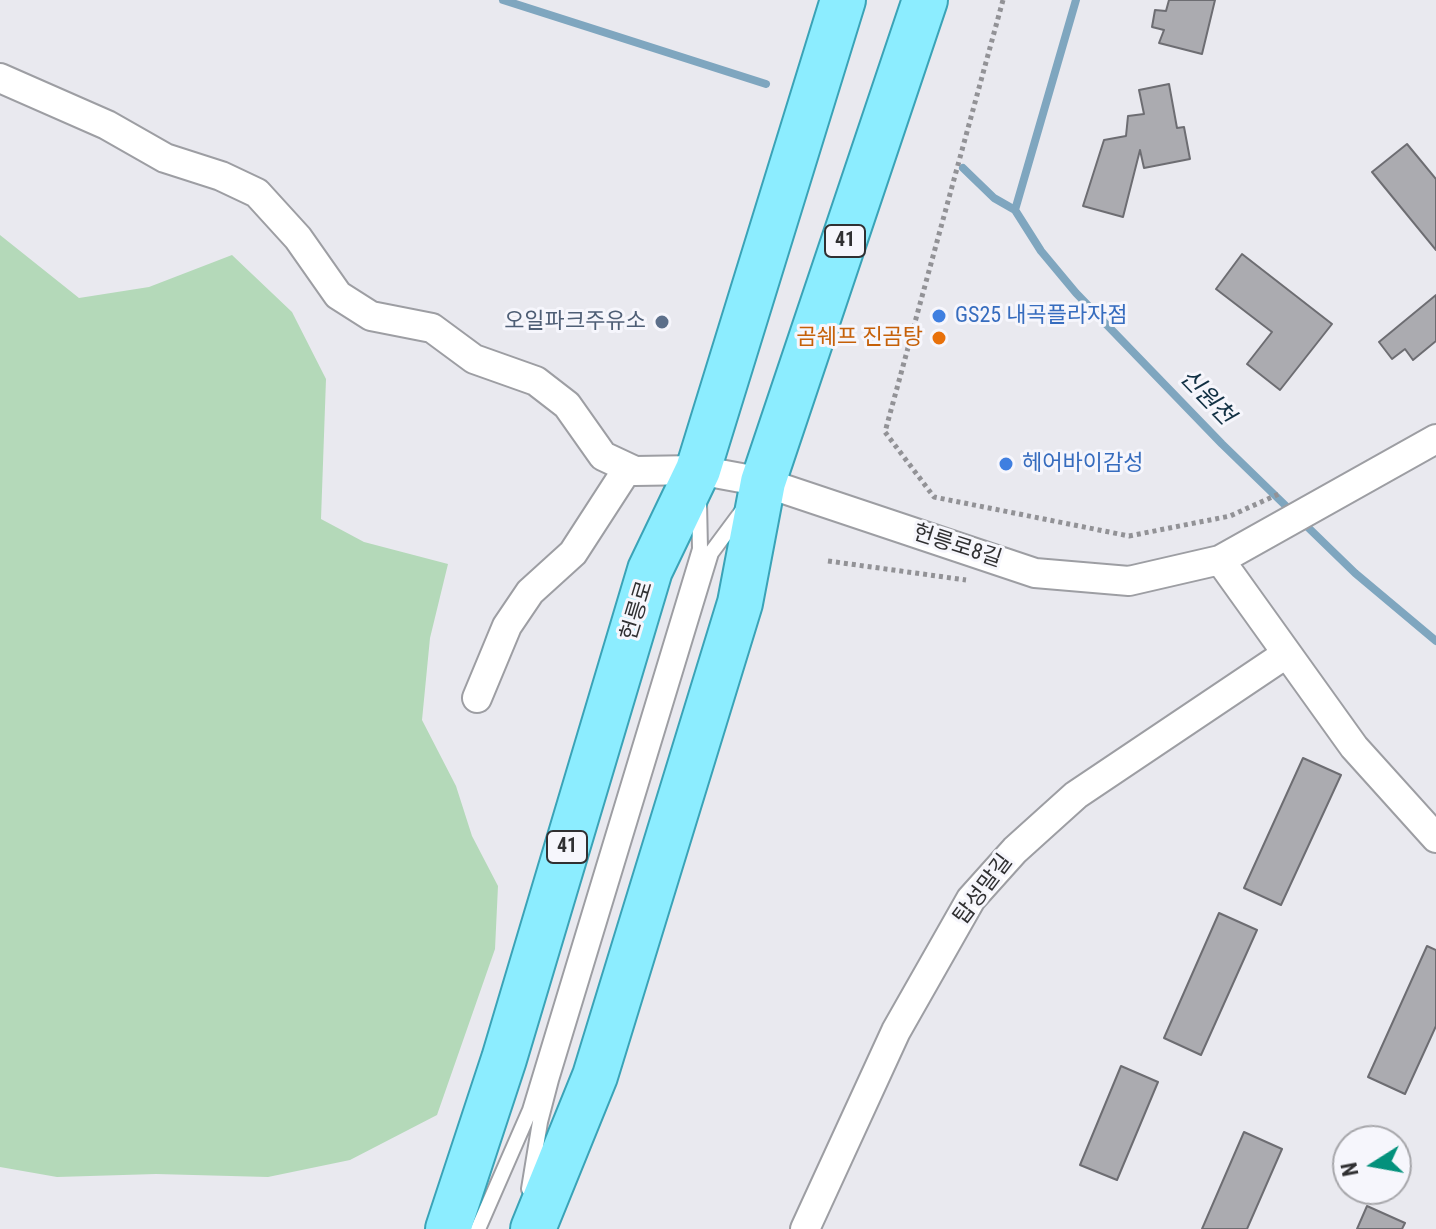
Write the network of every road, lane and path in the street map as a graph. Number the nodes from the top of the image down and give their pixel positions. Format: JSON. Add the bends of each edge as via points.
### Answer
{"nodes":[{"id":1,"x":843,"y":0,"type":"edge"},
{"id":2,"x":925,"y":0,"type":"edge"},
{"id":3,"x":1003,"y":0,"type":"edge"},
{"id":4,"x":0,"y":78,"type":"edge"},
{"id":5,"x":1436,"y":439,"type":"edge"},
{"id":6,"x":628,"y":468,"type":"junction"},
{"id":7,"x":698,"y":470,"type":"junction"},
{"id":8,"x":763,"y":482,"type":"junction"},
{"id":9,"x":1285,"y":491,"type":"dead end"},
{"id":10,"x":1220,"y":560,"type":"junction"},
{"id":11,"x":1286,"y":654,"type":"junction"},
{"id":12,"x":477,"y":698,"type":"dead end"},
{"id":13,"x":1436,"y":838,"type":"edge"},
{"id":14,"x":448,"y":1229,"type":"edge"},
{"id":15,"x":478,"y":1229,"type":"edge"},
{"id":16,"x":523,"y":1229,"type":"edge"},
{"id":17,"x":533,"y":1229,"type":"edge"},
{"id":18,"x":805,"y":1229,"type":"edge"}],
"edges":[{"from":1,"to":7,"type":"main road","name":"헌릉로","number":"41"},
{"from":2,"to":8,"type":"main road","number":"41"},
{"from":3,"to":9,"type":"path","via":[[885,432],[934,497],[1129,536],[1230,516]]},
{"from":4,"to":6,"type":"street","via":[[107,125],[165,158],[257,193],[298,238],[338,295],[371,316],[432,328],[474,359],[536,381],[567,405],[603,456]]},
{"from":5,"to":10,"type":"street","name":"헌릉로8길"},
{"from":6,"to":7,"type":"street","name":"헌릉로8길"},
{"from":6,"to":12,"type":"street","via":[[573,553],[530,592],[507,626]]},
{"from":7,"to":8,"type":"street","name":"헌릉로8길"},
{"from":7,"to":14,"type":"main road","name":"헌릉로","number":"41","via":[[650,570]]},
{"from":7,"to":15,"type":"lane","via":[[700,549],[530,1110]]},
{"from":8,"to":10,"type":"street","name":"헌릉로8길","via":[[1035,573],[1129,581]]},
{"from":8,"to":16,"type":"lane","via":[[711,553],[551,1080]]},
{"from":8,"to":17,"type":"main road","number":"41","via":[[740,603],[595,1076]]},
{"from":10,"to":11,"type":"street"},
{"from":11,"to":13,"type":"street","via":[[1354,747]]},
{"from":11,"to":18,"type":"street","name":"탑성말길","via":[[1076,795],[971,899],[896,1031]]}]}
